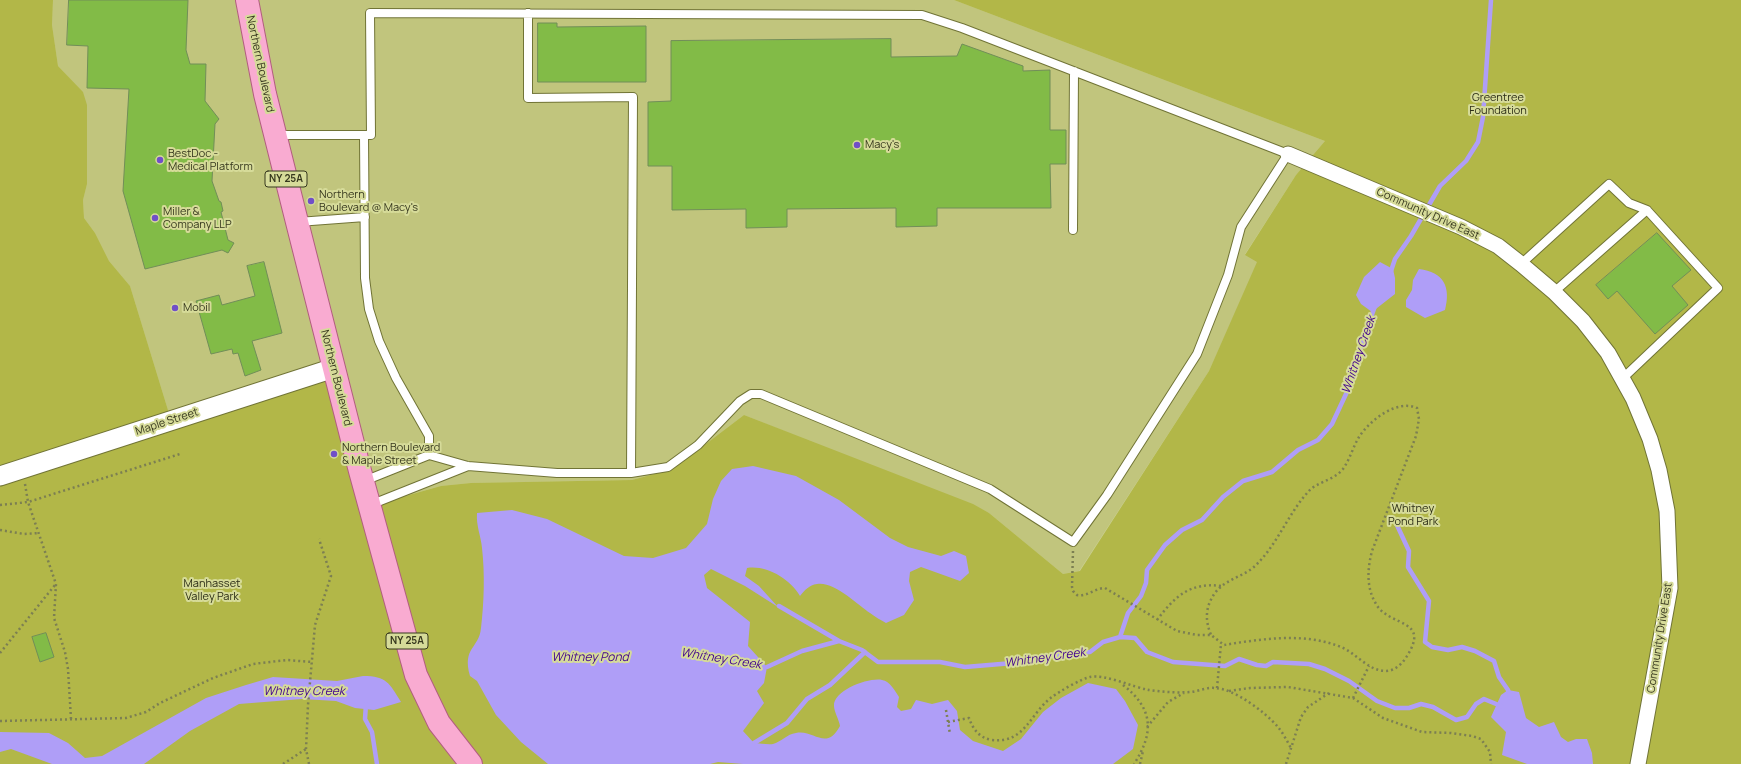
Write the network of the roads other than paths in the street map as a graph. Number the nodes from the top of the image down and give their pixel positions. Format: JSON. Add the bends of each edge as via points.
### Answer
{"nodes":[{"id":1,"x":247,"y":0,"type":"edge"},
{"id":2,"x":528,"y":13,"type":"junction"},
{"id":3,"x":1074,"y":71,"type":"junction"},
{"id":4,"x":275,"y":135,"type":"junction"},
{"id":5,"x":364,"y":135,"type":"junction"},
{"id":6,"x":1288,"y":154,"type":"junction"},
{"id":7,"x":1647,"y":210,"type":"junction"},
{"id":8,"x":365,"y":217,"type":"junction"},
{"id":9,"x":297,"y":222,"type":"junction"},
{"id":10,"x":1073,"y":230,"type":"dead end"},
{"id":11,"x":1522,"y":264,"type":"junction"},
{"id":12,"x":1554,"y":292,"type":"junction"},
{"id":13,"x":334,"y":368,"type":"junction"},
{"id":14,"x":1622,"y":379,"type":"junction"},
{"id":15,"x":429,"y":455,"type":"junction"},
{"id":16,"x":468,"y":466,"type":"junction"},
{"id":17,"x":631,"y":474,"type":"junction"},
{"id":18,"x":0,"y":476,"type":"edge"},
{"id":19,"x":363,"y":482,"type":"junction"},
{"id":20,"x":369,"y":506,"type":"junction"},
{"id":21,"x":472,"y":764,"type":"edge"},
{"id":22,"x":1638,"y":764,"type":"edge"}],
"edges":[{"from":1,"to":4,"type":"main road","name":"Northern Boulevard","number":"NY 25A"},
{"from":2,"to":3,"type":"lane","via":[[922,15]]},
{"from":2,"to":5,"type":"lane","via":[[370,13],[371,135]]},
{"from":2,"to":17,"type":"lane","via":[[528,98],[633,97]]},
{"from":3,"to":6,"type":"lane"},
{"from":3,"to":10,"type":"lane"},
{"from":4,"to":5,"type":"lane"},
{"from":4,"to":9,"type":"main road","name":"Northern Boulevard","number":"NY 25A"},
{"from":5,"to":8,"type":"lane"},
{"from":6,"to":11,"type":"street","name":"Community Drive East","via":[[1461,227],[1498,246]]},
{"from":6,"to":17,"type":"lane","via":[[1241,227],[1228,275],[1197,354],[1107,495],[1073,542],[990,490],[761,394],[750,394],[740,401],[698,445],[668,467]]},
{"from":7,"to":11,"type":"lane","via":[[1629,203],[1609,184]]},
{"from":7,"to":12,"type":"lane"},
{"from":7,"to":14,"type":"lane","via":[[1718,288]]},
{"from":8,"to":9,"type":"lane"},
{"from":8,"to":15,"type":"lane","via":[[365,278],[369,309],[379,341],[393,371],[430,436]]},
{"from":9,"to":13,"type":"main road","name":"Northern Boulevard","number":"NY 25A"},
{"from":11,"to":12,"type":"street","name":"Community Drive East"},
{"from":12,"to":14,"type":"street","name":"Community Drive East","via":[[1608,353]]},
{"from":13,"to":18,"type":"street","name":"Maple Street"},
{"from":13,"to":19,"type":"main road","name":"Northern Boulevard","number":"NY 25A"},
{"from":14,"to":22,"type":"street","name":"Community Drive East","via":[[1650,439],[1667,511],[1670,588]]},
{"from":15,"to":16,"type":"lane"},
{"from":15,"to":19,"type":"lane"},
{"from":16,"to":17,"type":"lane","via":[[557,473]]},
{"from":16,"to":20,"type":"lane"},
{"from":19,"to":20,"type":"main road","name":"Northern Boulevard","number":"NY 25A"},
{"from":20,"to":21,"type":"main road","name":"Northern Boulevard","number":"NY 25A","via":[[416,675],[439,723]]}]}
